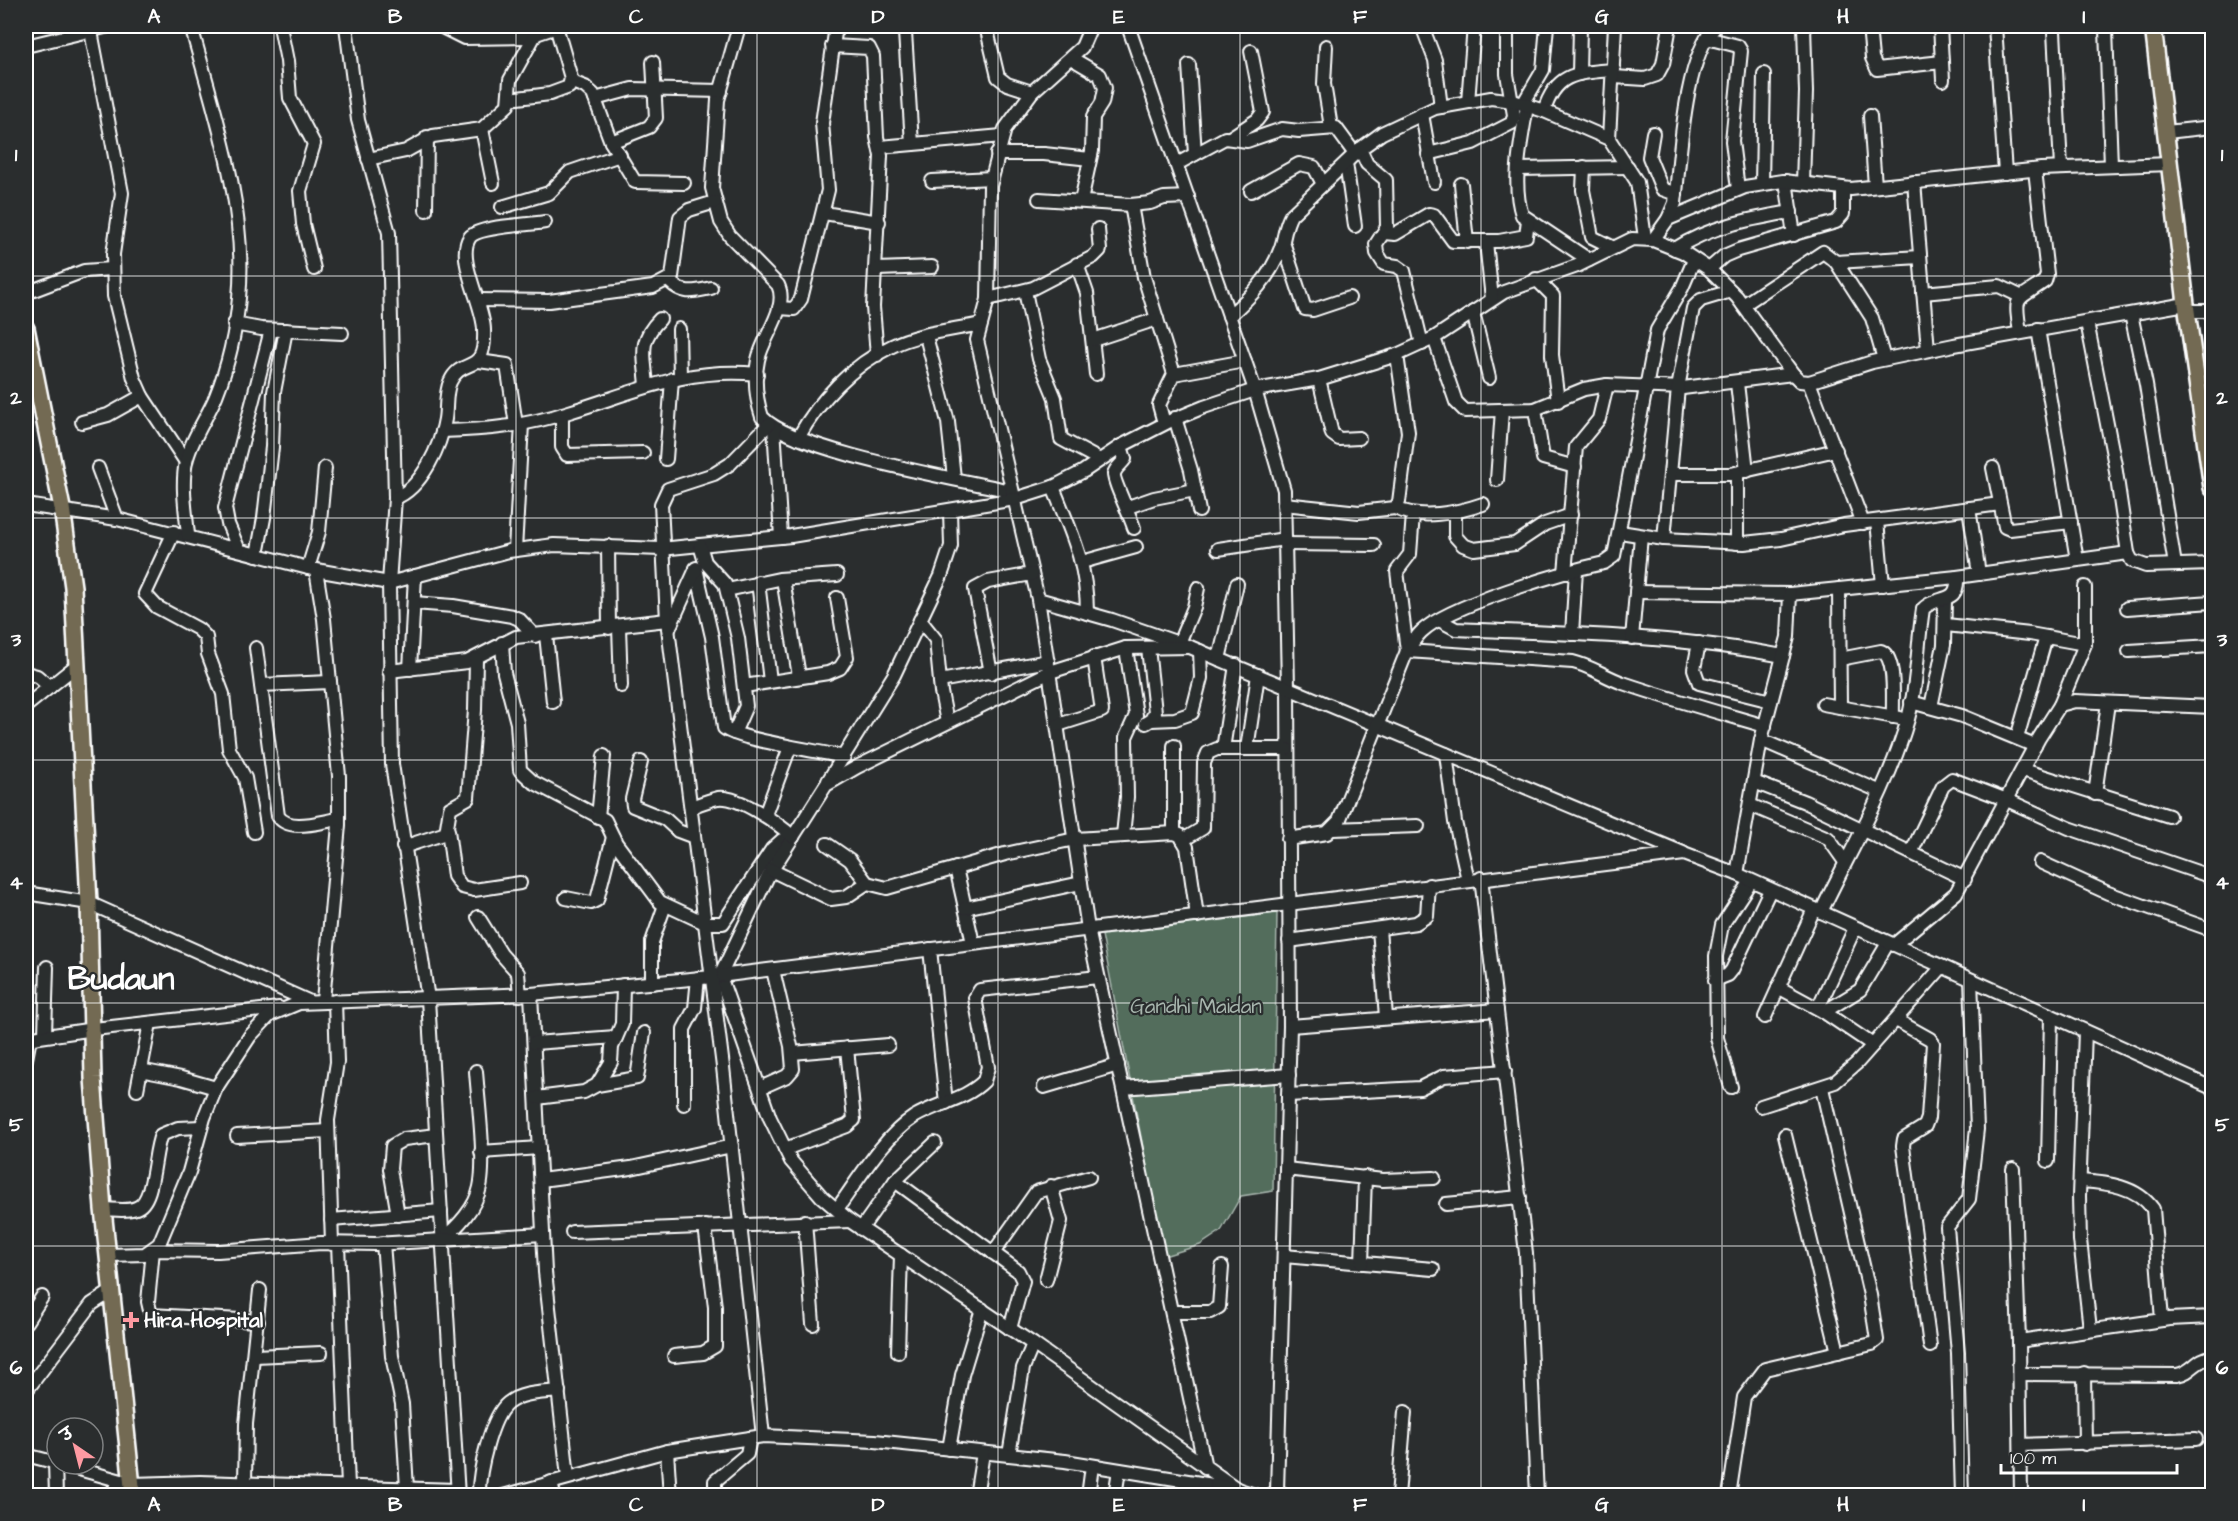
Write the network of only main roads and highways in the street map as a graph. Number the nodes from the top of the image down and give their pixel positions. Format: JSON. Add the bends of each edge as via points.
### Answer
{"nodes":[{"id":1,"x":2153,"y":26,"type":"edge"},
{"id":2,"x":26,"y":328,"type":"edge"},
{"id":3,"x":2208,"y":427,"type":"edge"},
{"id":4,"x":2210,"y":456,"type":"edge"},
{"id":5,"x":2212,"y":488,"type":"edge"},
{"id":6,"x":129,"y":1487,"type":"edge"}],
"edges":[{"from":1,"to":3,"type":"main road","via":[[2187,307]]},
{"from":2,"to":6,"type":"main road","via":[[62,508],[73,587],[89,903],[93,1078]]},
{"from":3,"to":4,"type":"main road"},
{"from":4,"to":5,"type":"main road"}]}
